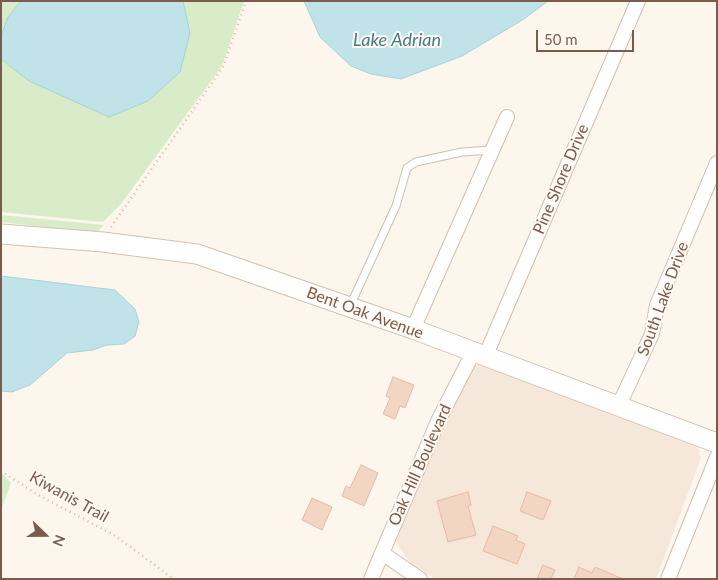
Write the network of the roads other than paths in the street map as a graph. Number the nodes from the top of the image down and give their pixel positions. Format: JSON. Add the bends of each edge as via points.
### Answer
{"nodes":[{"id":1,"x":638,"y":1,"type":"edge"},
{"id":2,"x":507,"y":116,"type":"dead end"},
{"id":3,"x":492,"y":150,"type":"junction"},
{"id":4,"x":717,"y":163,"type":"edge"},
{"id":5,"x":1,"y":234,"type":"edge"},
{"id":6,"x":350,"y":307,"type":"junction"},
{"id":7,"x":412,"y":329,"type":"junction"},
{"id":8,"x":479,"y":355,"type":"junction"},
{"id":9,"x":620,"y":406,"type":"junction"},
{"id":10,"x":717,"y":443,"type":"edge"},
{"id":11,"x":717,"y":457,"type":"edge"},
{"id":12,"x":382,"y":553,"type":"junction"},
{"id":13,"x":371,"y":579,"type":"edge"},
{"id":14,"x":420,"y":579,"type":"edge"},
{"id":15,"x":668,"y":579,"type":"edge"}],
"edges":[{"from":1,"to":8,"type":"street","name":"Pine Shore Drive"},
{"from":2,"to":3,"type":"street"},
{"from":3,"to":6,"type":"lane","via":[[462,152],[416,162],[407,168],[396,206]]},
{"from":3,"to":7,"type":"street"},
{"from":4,"to":9,"type":"street","name":"South Lake Drive","via":[[657,305],[652,334]]},
{"from":5,"to":6,"type":"street","name":"Bent Oak Avenue","via":[[186,251]]},
{"from":6,"to":7,"type":"street","name":"Bent Oak Avenue"},
{"from":7,"to":8,"type":"street","name":"Bent Oak Avenue"},
{"from":8,"to":9,"type":"street","name":"Bent Oak Avenue"},
{"from":8,"to":12,"type":"street","name":"Oak Hill Boulevard","via":[[439,419]]},
{"from":9,"to":10,"type":"street","name":"Bent Oak Avenue"},
{"from":11,"to":15,"type":"street"},
{"from":12,"to":13,"type":"street","name":"Oak Hill Boulevard"},
{"from":12,"to":14,"type":"street"}]}
